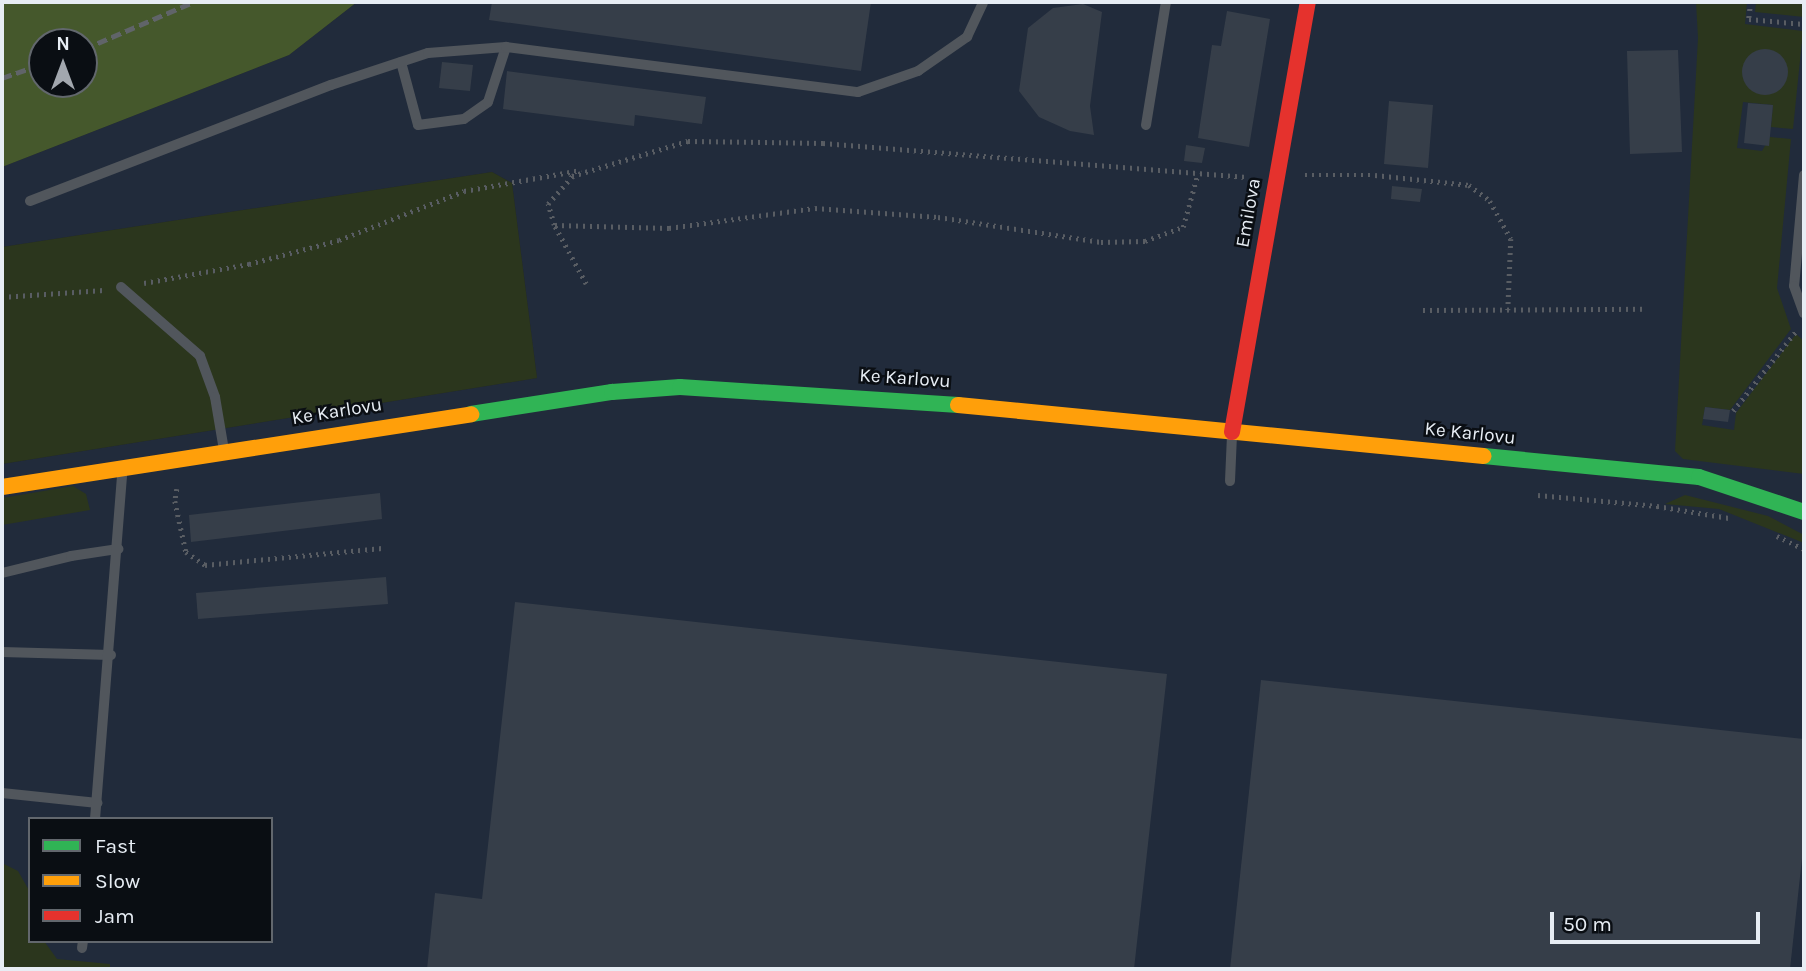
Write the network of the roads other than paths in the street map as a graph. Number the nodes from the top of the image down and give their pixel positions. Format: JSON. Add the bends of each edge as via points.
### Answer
{"nodes":[{"id":1,"x":984,"y":2,"type":"edge"},
{"id":2,"x":1166,"y":2,"type":"edge"},
{"id":3,"x":1308,"y":2,"type":"edge"},
{"id":4,"x":506,"y":47,"type":"junction"},
{"id":5,"x":401,"y":62,"type":"junction"},
{"id":6,"x":1146,"y":125,"type":"dead end"},
{"id":7,"x":1804,"y":175,"type":"edge"},
{"id":8,"x":30,"y":201,"type":"dead end"},
{"id":9,"x":121,"y":287,"type":"road end"},
{"id":10,"x":1804,"y":313,"type":"edge"},
{"id":11,"x":1232,"y":432,"type":"junction"},
{"id":12,"x":224,"y":450,"type":"junction"},
{"id":13,"x":122,"y":467,"type":"junction"},
{"id":14,"x":1230,"y":481,"type":"dead end"},
{"id":15,"x":2,"y":487,"type":"edge"},
{"id":16,"x":1804,"y":512,"type":"edge"},
{"id":17,"x":118,"y":550,"type":"junction"},
{"id":18,"x":2,"y":573,"type":"edge"},
{"id":19,"x":2,"y":652,"type":"edge"},
{"id":20,"x":111,"y":655,"type":"junction"},
{"id":21,"x":2,"y":793,"type":"edge"},
{"id":22,"x":97,"y":803,"type":"junction"},
{"id":23,"x":95,"y":817,"type":"edge"}],
"edges":[{"from":1,"to":4,"type":"lane","via":[[967,37],[918,71],[858,92]]},
{"from":2,"to":6,"type":"lane"},
{"from":3,"to":11,"type":"street","name":"Emilova"},
{"from":4,"to":5,"type":"lane","via":[[428,53]]},
{"from":4,"to":5,"type":"lane","via":[[488,102],[464,119],[418,125]]},
{"from":5,"to":8,"type":"lane"},
{"from":7,"to":10,"type":"lane","via":[[1794,286]]},
{"from":9,"to":12,"type":"lane","via":[[200,356],[215,397]]},
{"from":11,"to":12,"type":"street","name":"Ke Karlovu","via":[[910,400],[680,387],[612,392]]},
{"from":11,"to":14,"type":"lane"},
{"from":11,"to":16,"type":"street","name":"Ke Karlovu","via":[[1699,477]]},
{"from":12,"to":13,"type":"street","name":"Ke Karlovu"},
{"from":13,"to":15,"type":"street","name":"Ke Karlovu"},
{"from":13,"to":17,"type":"lane"},
{"from":17,"to":18,"type":"lane","via":[[71,555]]},
{"from":17,"to":20,"type":"lane"},
{"from":19,"to":20,"type":"lane"},
{"from":20,"to":22,"type":"lane"},
{"from":21,"to":22,"type":"lane"},
{"from":22,"to":23,"type":"lane"}]}
